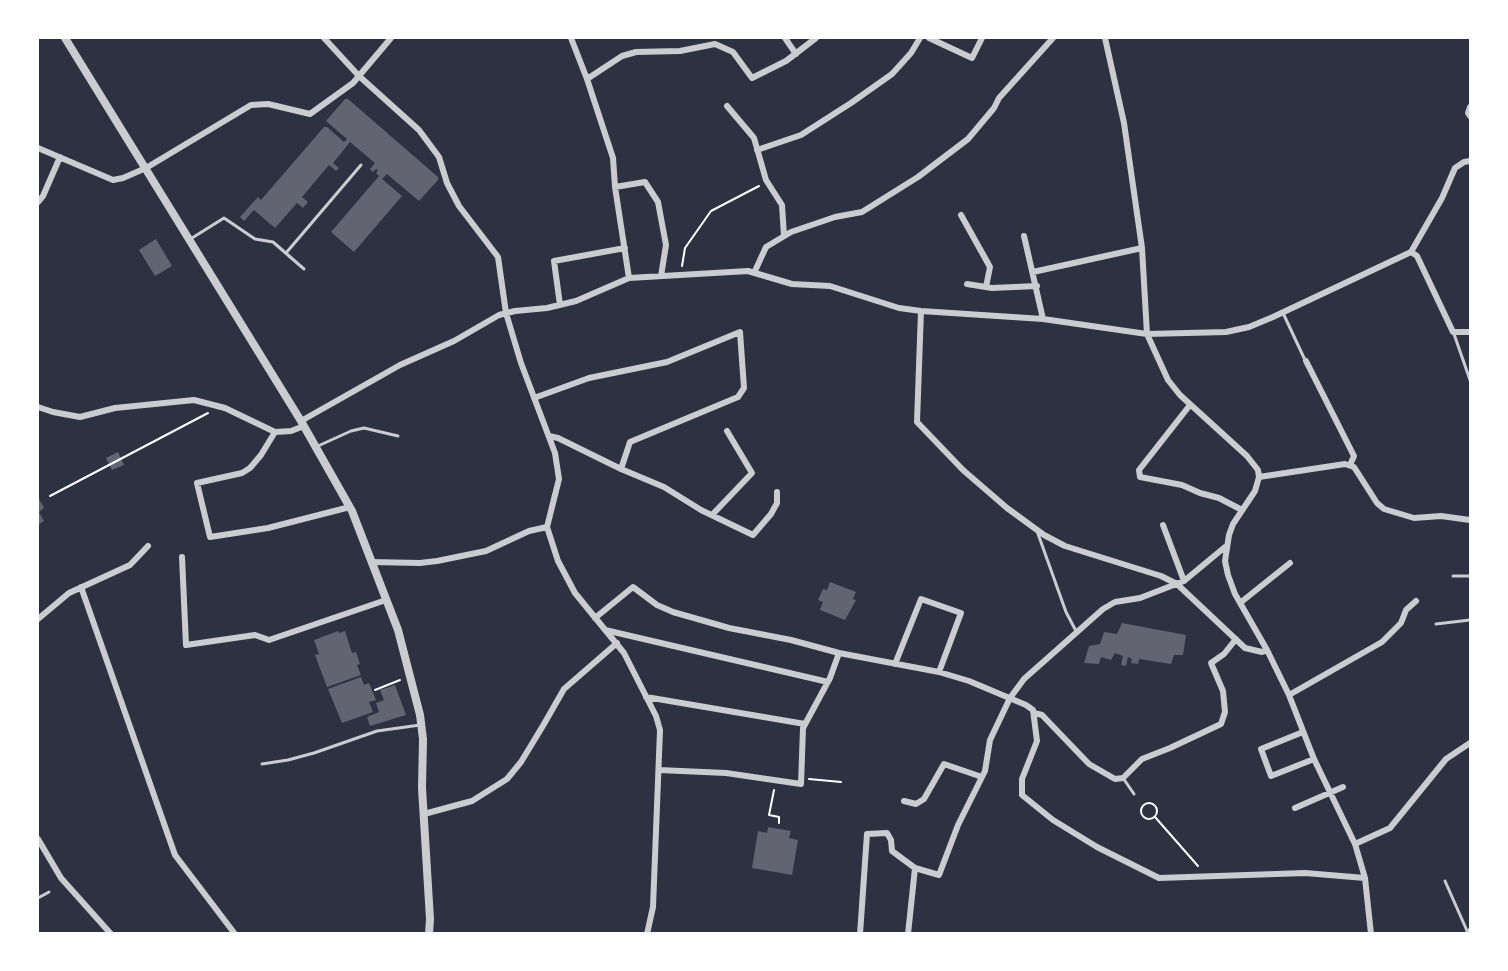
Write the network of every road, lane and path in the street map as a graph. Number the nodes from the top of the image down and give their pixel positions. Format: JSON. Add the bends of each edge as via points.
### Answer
{"nodes":[{"id":1,"x":65,"y":38,"type":"edge"},
{"id":2,"x":324,"y":38,"type":"edge"},
{"id":3,"x":391,"y":38,"type":"edge"},
{"id":4,"x":571,"y":38,"type":"edge"},
{"id":5,"x":707,"y":38,"type":"edge"},
{"id":6,"x":785,"y":38,"type":"edge"},
{"id":7,"x":816,"y":38,"type":"edge"},
{"id":8,"x":920,"y":38,"type":"edge"},
{"id":9,"x":929,"y":38,"type":"edge"},
{"id":10,"x":982,"y":38,"type":"edge"},
{"id":11,"x":1053,"y":38,"type":"edge"},
{"id":12,"x":1106,"y":38,"type":"edge"},
{"id":13,"x":710,"y":45,"type":"junction"},
{"id":14,"x":796,"y":54,"type":"junction"},
{"id":15,"x":359,"y":76,"type":"junction"},
{"id":16,"x":587,"y":79,"type":"junction"},
{"id":17,"x":728,"y":106,"type":"dead end"},
{"id":18,"x":1470,"y":107,"type":"edge"},
{"id":19,"x":1470,"y":116,"type":"edge"},
{"id":20,"x":38,"y":148,"type":"edge"},
{"id":21,"x":757,"y":150,"type":"junction"},
{"id":22,"x":60,"y":157,"type":"junction"},
{"id":23,"x":1470,"y":160,"type":"edge"},
{"id":24,"x":361,"y":165,"type":"dead end"},
{"id":25,"x":146,"y":168,"type":"junction"},
{"id":26,"x":767,"y":182,"type":"junction"},
{"id":27,"x":615,"y":187,"type":"junction"},
{"id":28,"x":38,"y":202,"type":"edge"},
{"id":29,"x":961,"y":215,"type":"dead end"},
{"id":30,"x":784,"y":236,"type":"junction"},
{"id":31,"x":1024,"y":236,"type":"dead end"},
{"id":32,"x":190,"y":239,"type":"junction"},
{"id":33,"x":625,"y":248,"type":"junction"},
{"id":34,"x":1143,"y":248,"type":"junction"},
{"id":35,"x":1412,"y":252,"type":"junction"},
{"id":36,"x":286,"y":253,"type":"junction"},
{"id":37,"x":304,"y":269,"type":"dead end"},
{"id":38,"x":755,"y":272,"type":"junction"},
{"id":39,"x":1033,"y":272,"type":"junction"},
{"id":40,"x":681,"y":274,"type":"junction"},
{"id":41,"x":661,"y":276,"type":"junction"},
{"id":42,"x":629,"y":279,"type":"junction"},
{"id":43,"x":967,"y":284,"type":"dead end"},
{"id":44,"x":1036,"y":286,"type":"junction"},
{"id":45,"x":986,"y":287,"type":"junction"},
{"id":46,"x":560,"y":305,"type":"junction"},
{"id":47,"x":921,"y":311,"type":"junction"},
{"id":48,"x":506,"y":313,"type":"junction"},
{"id":49,"x":1283,"y":313,"type":"junction"},
{"id":50,"x":1043,"y":319,"type":"junction"},
{"id":51,"x":1453,"y":332,"type":"junction"},
{"id":52,"x":1470,"y":332,"type":"edge"},
{"id":53,"x":1147,"y":334,"type":"junction"},
{"id":54,"x":1306,"y":361,"type":"joint"},
{"id":55,"x":1470,"y":380,"type":"edge"},
{"id":56,"x":534,"y":398,"type":"junction"},
{"id":57,"x":1190,"y":405,"type":"junction"},
{"id":58,"x":38,"y":407,"type":"edge"},
{"id":59,"x":214,"y":410,"type":"dead end"},
{"id":60,"x":303,"y":423,"type":"junction"},
{"id":61,"x":728,"y":431,"type":"dead end"},
{"id":62,"x":275,"y":432,"type":"junction"},
{"id":63,"x":398,"y":436,"type":"dead end"},
{"id":64,"x":549,"y":436,"type":"junction"},
{"id":65,"x":317,"y":447,"type":"junction"},
{"id":66,"x":1350,"y":465,"type":"junction"},
{"id":67,"x":621,"y":469,"type":"junction"},
{"id":68,"x":1259,"y":477,"type":"junction"},
{"id":69,"x":777,"y":492,"type":"dead end"},
{"id":70,"x":50,"y":496,"type":"dead end"},
{"id":71,"x":350,"y":507,"type":"junction"},
{"id":72,"x":1242,"y":510,"type":"junction"},
{"id":73,"x":712,"y":515,"type":"junction"},
{"id":74,"x":1470,"y":520,"type":"edge"},
{"id":75,"x":1163,"y":525,"type":"dead end"},
{"id":76,"x":547,"y":527,"type":"junction"},
{"id":77,"x":1036,"y":530,"type":"junction"},
{"id":78,"x":148,"y":546,"type":"dead end"},
{"id":79,"x":1225,"y":547,"type":"junction"},
{"id":80,"x":182,"y":557,"type":"dead end"},
{"id":81,"x":371,"y":562,"type":"junction"},
{"id":82,"x":1290,"y":563,"type":"dead end"},
{"id":83,"x":1453,"y":576,"type":"dead end"},
{"id":84,"x":1470,"y":576,"type":"edge"},
{"id":85,"x":1184,"y":581,"type":"junction"},
{"id":86,"x":1177,"y":584,"type":"junction"},
{"id":87,"x":81,"y":587,"type":"junction"},
{"id":88,"x":386,"y":600,"type":"junction"},
{"id":89,"x":1416,"y":601,"type":"dead end"},
{"id":90,"x":1240,"y":603,"type":"junction"},
{"id":91,"x":595,"y":618,"type":"junction"},
{"id":92,"x":38,"y":619,"type":"edge"},
{"id":93,"x":1470,"y":620,"type":"edge"},
{"id":94,"x":1436,"y":624,"type":"dead end"},
{"id":95,"x":604,"y":630,"type":"junction"},
{"id":96,"x":1077,"y":633,"type":"junction"},
{"id":97,"x":1236,"y":639,"type":"junction"},
{"id":98,"x":617,"y":644,"type":"junction"},
{"id":99,"x":1267,"y":650,"type":"junction"},
{"id":100,"x":839,"y":653,"type":"junction"},
{"id":101,"x":895,"y":664,"type":"junction"},
{"id":102,"x":939,"y":672,"type":"junction"},
{"id":103,"x":403,"y":679,"type":"dead end"},
{"id":104,"x":828,"y":682,"type":"junction"},
{"id":105,"x":375,"y":690,"type":"dead end"},
{"id":106,"x":1289,"y":695,"type":"junction"},
{"id":107,"x":646,"y":697,"type":"junction"},
{"id":108,"x":1010,"y":698,"type":"junction"},
{"id":109,"x":1034,"y":713,"type":"junction"},
{"id":110,"x":805,"y":724,"type":"junction"},
{"id":111,"x":422,"y":725,"type":"junction"},
{"id":112,"x":1303,"y":732,"type":"junction"},
{"id":113,"x":1470,"y":743,"type":"edge"},
{"id":114,"x":1314,"y":759,"type":"junction"},
{"id":115,"x":262,"y":764,"type":"dead end"},
{"id":116,"x":659,"y":770,"type":"junction"},
{"id":117,"x":982,"y":777,"type":"junction"},
{"id":118,"x":809,"y":778,"type":"dead end"},
{"id":119,"x":1123,"y":778,"type":"junction"},
{"id":120,"x":841,"y":782,"type":"dead end"},
{"id":121,"x":775,"y":785,"type":"dead end"},
{"id":122,"x":1343,"y":787,"type":"dead end"},
{"id":123,"x":1330,"y":792,"type":"junction"},
{"id":124,"x":1134,"y":794,"type":"dead end"},
{"id":125,"x":903,"y":801,"type":"dead end"},
{"id":126,"x":1294,"y":808,"type":"dead end"},
{"id":127,"x":424,"y":814,"type":"junction"},
{"id":128,"x":1155,"y":817,"type":"junction"},
{"id":129,"x":779,"y":823,"type":"dead end"},
{"id":130,"x":38,"y":839,"type":"edge"},
{"id":131,"x":1355,"y":844,"type":"junction"},
{"id":132,"x":915,"y":868,"type":"junction"},
{"id":133,"x":1203,"y":873,"type":"dead end"},
{"id":134,"x":1365,"y":878,"type":"junction"},
{"id":135,"x":1445,"y":880,"type":"dead end"},
{"id":136,"x":49,"y":892,"type":"dead end"},
{"id":137,"x":38,"y":898,"type":"edge"},
{"id":138,"x":111,"y":933,"type":"edge"},
{"id":139,"x":235,"y":933,"type":"edge"},
{"id":140,"x":429,"y":933,"type":"edge"},
{"id":141,"x":647,"y":933,"type":"edge"},
{"id":142,"x":860,"y":933,"type":"edge"},
{"id":143,"x":908,"y":933,"type":"edge"},
{"id":144,"x":1371,"y":933,"type":"edge"},
{"id":145,"x":1468,"y":933,"type":"edge"}],
"edges":[{"from":1,"to":25,"type":"street"},
{"from":2,"to":15,"type":"street"},
{"from":3,"to":15,"type":"street"},
{"from":4,"to":16,"type":"street"},
{"from":5,"to":13,"type":"street"},
{"from":6,"to":14,"type":"street"},
{"from":7,"to":14,"type":"street"},
{"from":8,"to":21,"type":"street","via":[[892,74],[851,103],[801,135]]},
{"from":9,"to":10,"type":"street","via":[[972,58]]},
{"from":11,"to":30,"type":"street","via":[[968,139],[918,177],[862,212],[835,217]]},
{"from":12,"to":34,"type":"street"},
{"from":13,"to":14,"type":"street","via":[[733,52],[752,78]]},
{"from":13,"to":16,"type":"street","via":[[680,51],[636,52],[622,56]]},
{"from":15,"to":25,"type":"street","via":[[310,114],[268,104],[251,105]]},
{"from":15,"to":48,"type":"street","via":[[419,130],[439,157],[459,206],[498,257]]},
{"from":16,"to":27,"type":"street","via":[[613,158]]},
{"from":17,"to":21,"type":"street","via":[[754,138]]},
{"from":18,"to":19,"type":"street"},
{"from":20,"to":22,"type":"street"},
{"from":21,"to":26,"type":"street"},
{"from":22,"to":25,"type":"street","via":[[113,180]]},
{"from":22,"to":28,"type":"street"},
{"from":23,"to":35,"type":"street","via":[[1455,168]]},
{"from":24,"to":36,"type":"lane"},
{"from":25,"to":32,"type":"street"},
{"from":26,"to":30,"type":"street","via":[[782,205]]},
{"from":26,"to":40,"type":"path","via":[[711,211],[685,249]]},
{"from":27,"to":33,"type":"street"},
{"from":27,"to":41,"type":"street","via":[[645,182],[658,202],[666,245]]},
{"from":29,"to":45,"type":"street","via":[[990,267]]},
{"from":30,"to":38,"type":"street","via":[[766,247]]},
{"from":31,"to":39,"type":"street"},
{"from":32,"to":36,"type":"lane","via":[[224,218],[255,239],[273,242]]},
{"from":32,"to":60,"type":"street"},
{"from":33,"to":42,"type":"street"},
{"from":33,"to":46,"type":"street","via":[[554,261]]},
{"from":34,"to":39,"type":"street"},
{"from":34,"to":53,"type":"street"},
{"from":35,"to":49,"type":"street"},
{"from":35,"to":51,"type":"street","via":[[1418,256]]},
{"from":36,"to":37,"type":"lane"},
{"from":38,"to":40,"type":"street"},
{"from":38,"to":47,"type":"street","via":[[792,284],[830,286]]},
{"from":39,"to":44,"type":"street"},
{"from":40,"to":41,"type":"street"},
{"from":41,"to":42,"type":"street"},
{"from":42,"to":46,"type":"street"},
{"from":43,"to":45,"type":"street"},
{"from":44,"to":45,"type":"street"},
{"from":44,"to":50,"type":"street"},
{"from":46,"to":48,"type":"street"},
{"from":47,"to":50,"type":"street"},
{"from":47,"to":77,"type":"street","via":[[917,422],[963,470]]},
{"from":48,"to":56,"type":"street"},
{"from":48,"to":60,"type":"street","via":[[400,365]]},
{"from":49,"to":53,"type":"street","via":[[1226,332]]},
{"from":49,"to":54,"type":"lane"},
{"from":50,"to":53,"type":"street"},
{"from":51,"to":52,"type":"street"},
{"from":51,"to":55,"type":"lane"},
{"from":53,"to":57,"type":"street","via":[[1168,380]]},
{"from":54,"to":66,"type":"street","via":[[1354,456]]},
{"from":56,"to":64,"type":"street"},
{"from":56,"to":67,"type":"street","via":[[589,378],[667,362],[740,332],[744,388],[738,397],[630,442]]},
{"from":57,"to":68,"type":"street","via":[[1254,463]]},
{"from":57,"to":72,"type":"street","via":[[1138,470],[1140,477],[1182,486]]},
{"from":58,"to":62,"type":"street","via":[[80,417],[115,408],[194,400],[225,408]]},
{"from":59,"to":70,"type":"path"},
{"from":60,"to":62,"type":"street","via":[[291,431]]},
{"from":60,"to":65,"type":"street"},
{"from":61,"to":73,"type":"street","via":[[752,474]]},
{"from":62,"to":71,"type":"street","via":[[250,468],[197,483],[210,537],[268,528]]},
{"from":63,"to":65,"type":"lane","via":[[364,428]]},
{"from":64,"to":67,"type":"street"},
{"from":64,"to":76,"type":"street","via":[[559,479]]},
{"from":65,"to":71,"type":"street"},
{"from":66,"to":68,"type":"street"},
{"from":66,"to":74,"type":"street","via":[[1384,509],[1414,518]]},
{"from":67,"to":73,"type":"street","via":[[664,487]]},
{"from":68,"to":72,"type":"street"},
{"from":69,"to":73,"type":"street","via":[[771,514],[753,535]]},
{"from":71,"to":81,"type":"street"},
{"from":72,"to":79,"type":"street"},
{"from":75,"to":85,"type":"street"},
{"from":76,"to":81,"type":"street","via":[[486,550],[437,561]]},
{"from":76,"to":91,"type":"street","via":[[562,569]]},
{"from":77,"to":86,"type":"street","via":[[1065,546]]},
{"from":77,"to":96,"type":"lane"},
{"from":78,"to":87,"type":"street","via":[[130,565]]},
{"from":79,"to":85,"type":"street"},
{"from":79,"to":90,"type":"street","via":[[1227,575]]},
{"from":80,"to":88,"type":"street","via":[[186,645],[255,635],[270,640]]},
{"from":81,"to":88,"type":"street"},
{"from":82,"to":90,"type":"street"},
{"from":83,"to":84,"type":"lane"},
{"from":85,"to":86,"type":"street"},
{"from":86,"to":96,"type":"street","via":[[1140,598],[1115,602]]},
{"from":86,"to":97,"type":"street"},
{"from":87,"to":92,"type":"street"},
{"from":87,"to":139,"type":"street","via":[[175,855]]},
{"from":88,"to":111,"type":"street","via":[[398,630]]},
{"from":89,"to":106,"type":"street","via":[[1382,642]]},
{"from":90,"to":99,"type":"street"},
{"from":91,"to":95,"type":"street"},
{"from":91,"to":100,"type":"street","via":[[633,587],[673,612]]},
{"from":93,"to":94,"type":"lane"},
{"from":95,"to":98,"type":"street"},
{"from":95,"to":104,"type":"street"},
{"from":96,"to":108,"type":"street","via":[[1024,679]]},
{"from":97,"to":99,"type":"street","via":[[1245,648]]},
{"from":97,"to":119,"type":"street","via":[[1211,663],[1223,691],[1225,712],[1221,724],[1142,759]]},
{"from":98,"to":107,"type":"street"},
{"from":98,"to":127,"type":"street","via":[[564,689],[507,779],[472,801]]},
{"from":99,"to":106,"type":"street"},
{"from":100,"to":101,"type":"street"},
{"from":100,"to":104,"type":"street"},
{"from":101,"to":102,"type":"street"},
{"from":101,"to":102,"type":"street","via":[[921,599],[960,613]]},
{"from":102,"to":108,"type":"street"},
{"from":103,"to":105,"type":"path"},
{"from":104,"to":110,"type":"street"},
{"from":106,"to":112,"type":"street"},
{"from":107,"to":110,"type":"street"},
{"from":107,"to":116,"type":"street","via":[[660,730]]},
{"from":108,"to":109,"type":"street"},
{"from":108,"to":117,"type":"street","via":[[990,740]]},
{"from":109,"to":119,"type":"street","via":[[1042,715],[1089,764],[1115,779]]},
{"from":109,"to":134,"type":"street","via":[[1037,741],[1022,779],[1022,795],[1097,847],[1159,878],[1305,873]]},
{"from":110,"to":116,"type":"street","via":[[801,784],[726,773]]},
{"from":111,"to":115,"type":"lane","via":[[377,730],[314,753]]},
{"from":111,"to":127,"type":"street"},
{"from":112,"to":114,"type":"street"},
{"from":112,"to":114,"type":"street","via":[[1261,749],[1271,776]]},
{"from":113,"to":131,"type":"street","via":[[1446,759],[1390,828]]},
{"from":114,"to":123,"type":"street"},
{"from":116,"to":141,"type":"street","via":[[653,907]]},
{"from":117,"to":125,"type":"street","via":[[944,764],[924,799],[916,804]]},
{"from":117,"to":132,"type":"street","via":[[939,875]]},
{"from":118,"to":120,"type":"path"},
{"from":119,"to":124,"type":"lane"},
{"from":121,"to":129,"type":"path","via":[[769,815],[780,817]]},
{"from":122,"to":123,"type":"street"},
{"from":123,"to":126,"type":"street"},
{"from":123,"to":131,"type":"street"},
{"from":127,"to":140,"type":"street"},
{"from":128,"to":128,"type":"path","via":[[1143,816],[1143,806],[1155,805]]},
{"from":128,"to":133,"type":"path"},
{"from":130,"to":138,"type":"street","via":[[61,878]]},
{"from":131,"to":134,"type":"street"},
{"from":132,"to":142,"type":"street","via":[[892,851],[887,833],[867,834]]},
{"from":132,"to":143,"type":"street"},
{"from":134,"to":144,"type":"street"},
{"from":135,"to":145,"type":"lane"},
{"from":136,"to":137,"type":"lane"}]}
